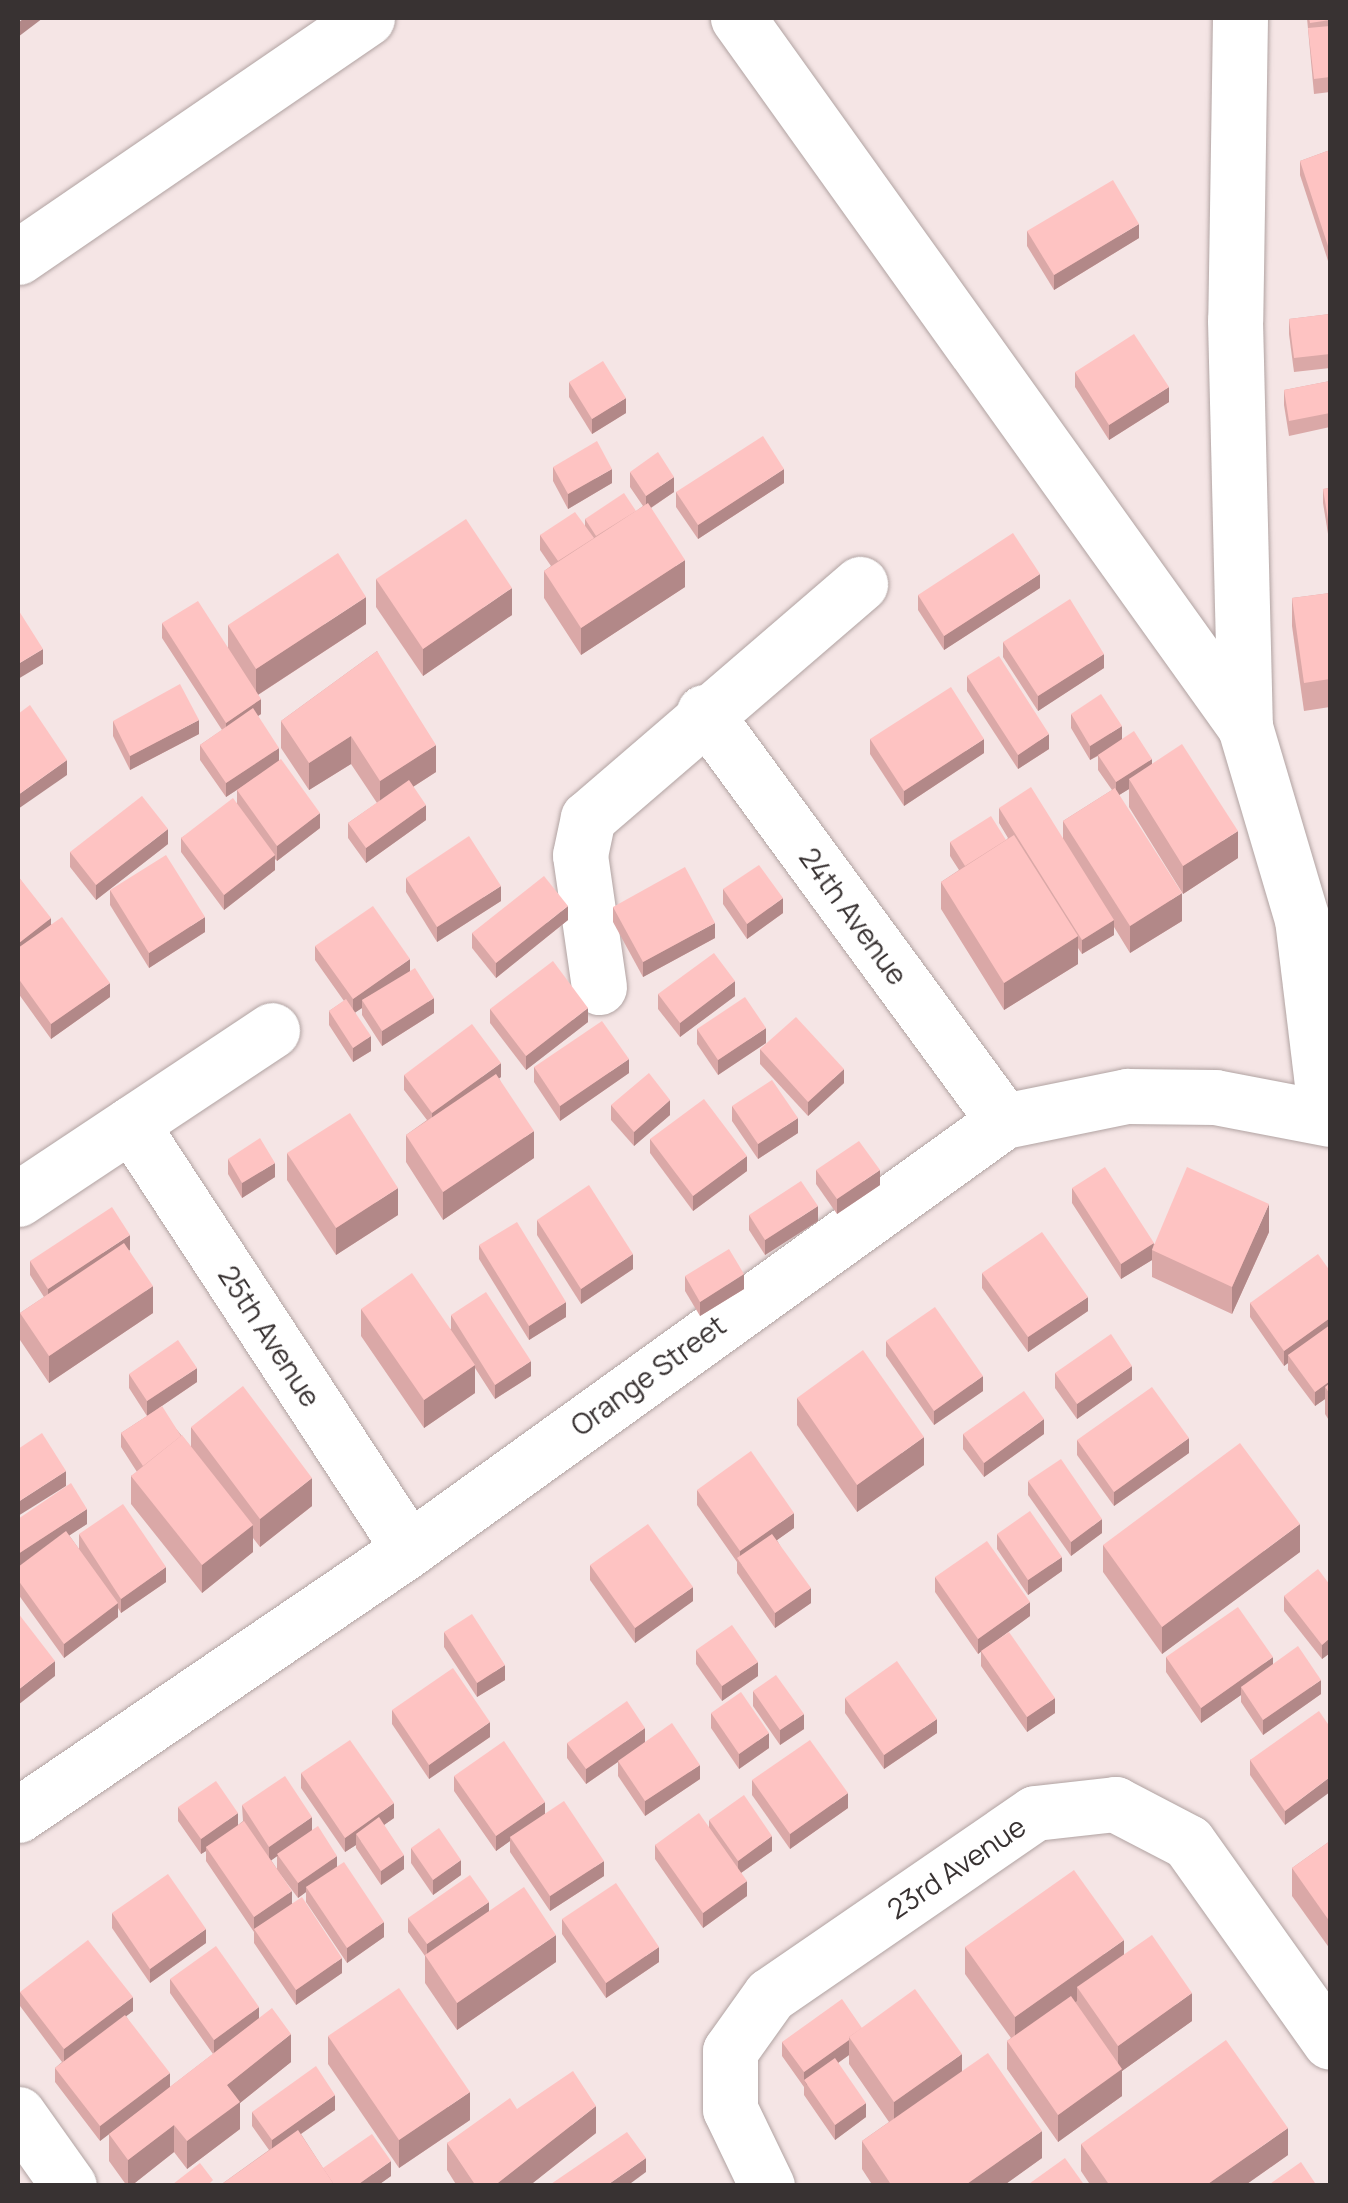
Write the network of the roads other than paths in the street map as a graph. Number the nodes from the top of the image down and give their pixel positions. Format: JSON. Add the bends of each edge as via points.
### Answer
{"nodes":[{"id":1,"x":367,"y":18,"type":"edge"},
{"id":2,"x":738,"y":18,"type":"edge"},
{"id":3,"x":1240,"y":18,"type":"edge"},
{"id":4,"x":18,"y":257,"type":"edge"},
{"id":5,"x":860,"y":584,"type":"dead end"},
{"id":6,"x":704,"y":712,"type":"junction"},
{"id":7,"x":1245,"y":727,"type":"junction"},
{"id":8,"x":599,"y":988,"type":"dead end"},
{"id":9,"x":272,"y":1030,"type":"dead end"},
{"id":10,"x":1329,"y":1118,"type":"edge"},
{"id":11,"x":1004,"y":1121,"type":"junction"},
{"id":12,"x":131,"y":1124,"type":"junction"},
{"id":13,"x":18,"y":1199,"type":"edge"},
{"id":14,"x":409,"y":1549,"type":"junction"},
{"id":15,"x":18,"y":1816,"type":"edge"},
{"id":16,"x":1329,"y":2038,"type":"edge"},
{"id":17,"x":18,"y":2114,"type":"edge"},
{"id":18,"x":70,"y":2186,"type":"edge"},
{"id":19,"x":768,"y":2186,"type":"edge"}],
"edges":[{"from":1,"to":4,"type":"street"},
{"from":2,"to":7,"type":"street"},
{"from":3,"to":7,"type":"street","via":[[1235,320]]},
{"from":5,"to":6,"type":"street"},
{"from":6,"to":8,"type":"street","via":[[588,818],[580,855]]},
{"from":6,"to":11,"type":"street","name":"24th Avenue"},
{"from":7,"to":10,"type":"street","via":[[1302,918]]},
{"from":9,"to":12,"type":"street"},
{"from":10,"to":11,"type":"street","name":"Orange Street","via":[[1216,1097],[1127,1096]]},
{"from":11,"to":14,"type":"street","name":"Orange Street"},
{"from":12,"to":13,"type":"street"},
{"from":12,"to":14,"type":"street","name":"25th Avenue"},
{"from":14,"to":15,"type":"street","name":"Orange Street"},
{"from":16,"to":19,"type":"street","name":"23rd Avenue","via":[[1188,1842],[1115,1804],[1034,1813],[770,1994],[730,2051],[730,2109]]},
{"from":17,"to":18,"type":"street"}]}
